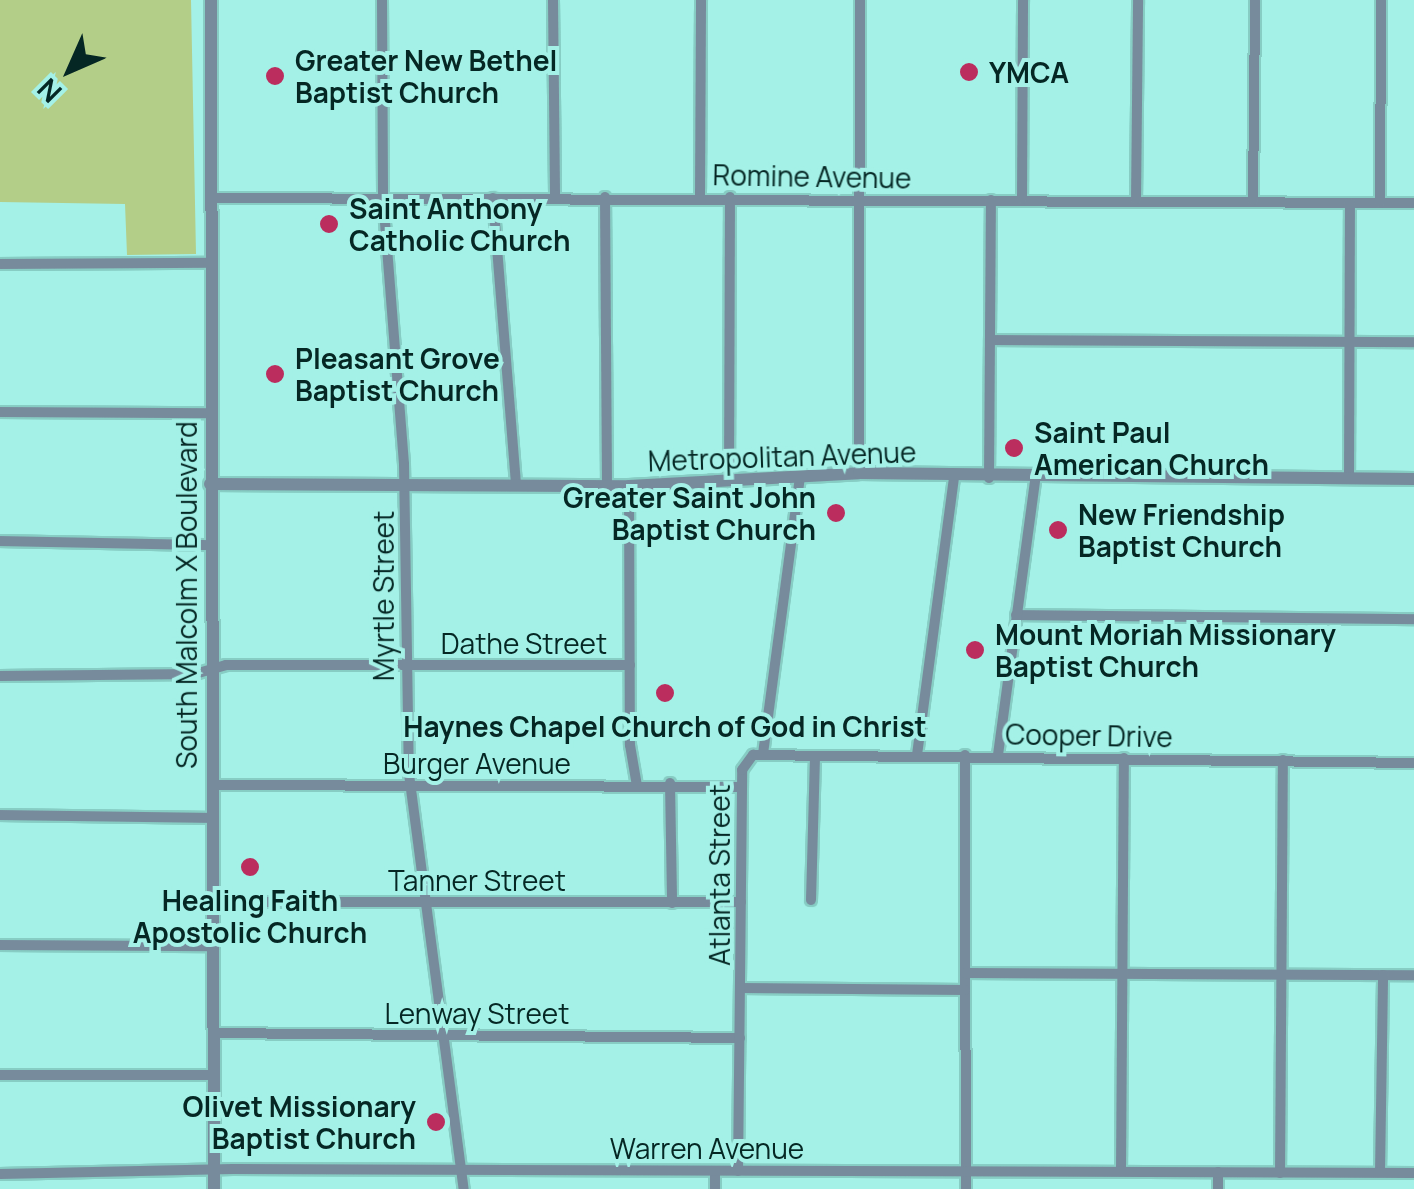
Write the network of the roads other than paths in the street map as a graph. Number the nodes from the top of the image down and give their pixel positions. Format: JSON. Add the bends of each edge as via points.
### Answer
{"nodes":[{"id":1,"x":211,"y":0,"type":"edge"},
{"id":2,"x":382,"y":0,"type":"edge"},
{"id":3,"x":553,"y":0,"type":"edge"},
{"id":4,"x":701,"y":0,"type":"edge"},
{"id":5,"x":860,"y":0,"type":"edge"},
{"id":6,"x":1023,"y":0,"type":"edge"},
{"id":7,"x":1138,"y":0,"type":"edge"},
{"id":8,"x":1255,"y":0,"type":"edge"},
{"id":9,"x":1381,"y":0,"type":"edge"},
{"id":10,"x":383,"y":196,"type":"junction"},
{"id":11,"x":555,"y":197,"type":"junction"},
{"id":12,"x":605,"y":197,"type":"junction"},
{"id":13,"x":700,"y":197,"type":"junction"},
{"id":14,"x":730,"y":197,"type":"junction"},
{"id":15,"x":210,"y":198,"type":"junction"},
{"id":16,"x":492,"y":198,"type":"junction"},
{"id":17,"x":859,"y":199,"type":"junction"},
{"id":18,"x":1136,"y":199,"type":"junction"},
{"id":19,"x":991,"y":200,"type":"junction"},
{"id":20,"x":1022,"y":200,"type":"junction"},
{"id":21,"x":1252,"y":200,"type":"junction"},
{"id":22,"x":1350,"y":203,"type":"junction"},
{"id":23,"x":1380,"y":203,"type":"junction"},
{"id":24,"x":1414,"y":204,"type":"edge"},
{"id":25,"x":210,"y":263,"type":"junction"},
{"id":26,"x":0,"y":264,"type":"edge"},
{"id":27,"x":990,"y":340,"type":"junction"},
{"id":28,"x":1348,"y":340,"type":"junction"},
{"id":29,"x":1414,"y":342,"type":"edge"},
{"id":30,"x":0,"y":412,"type":"edge"},
{"id":31,"x":210,"y":413,"type":"junction"},
{"id":32,"x":859,"y":473,"type":"junction"},
{"id":33,"x":800,"y":476,"type":"junction"},
{"id":34,"x":954,"y":478,"type":"junction"},
{"id":35,"x":989,"y":478,"type":"junction"},
{"id":36,"x":1349,"y":479,"type":"junction"},
{"id":37,"x":1414,"y":479,"type":"edge"},
{"id":38,"x":1035,"y":480,"type":"junction"},
{"id":39,"x":729,"y":482,"type":"junction"},
{"id":40,"x":404,"y":483,"type":"junction"},
{"id":41,"x":210,"y":484,"type":"junction"},
{"id":42,"x":516,"y":484,"type":"junction"},
{"id":43,"x":606,"y":484,"type":"junction"},
{"id":44,"x":628,"y":486,"type":"junction"},
{"id":45,"x":0,"y":541,"type":"edge"},
{"id":46,"x":210,"y":544,"type":"junction"},
{"id":47,"x":1016,"y":614,"type":"junction"},
{"id":48,"x":1414,"y":619,"type":"edge"},
{"id":49,"x":630,"y":665,"type":"junction"},
{"id":50,"x":405,"y":666,"type":"junction"},
{"id":51,"x":212,"y":670,"type":"junction"},
{"id":52,"x":0,"y":676,"type":"edge"},
{"id":53,"x":763,"y":754,"type":"junction"},
{"id":54,"x":917,"y":754,"type":"junction"},
{"id":55,"x":965,"y":755,"type":"junction"},
{"id":56,"x":814,"y":756,"type":"junction"},
{"id":57,"x":998,"y":756,"type":"junction"},
{"id":58,"x":1124,"y":758,"type":"junction"},
{"id":59,"x":1283,"y":760,"type":"junction"},
{"id":60,"x":1414,"y":762,"type":"edge"},
{"id":61,"x":670,"y":783,"type":"junction"},
{"id":62,"x":212,"y":785,"type":"junction"},
{"id":63,"x":411,"y":786,"type":"junction"},
{"id":64,"x":637,"y":786,"type":"junction"},
{"id":65,"x":742,"y":787,"type":"junction"},
{"id":66,"x":0,"y":816,"type":"edge"},
{"id":67,"x":212,"y":818,"type":"junction"},
{"id":68,"x":811,"y":900,"type":"dead end"},
{"id":69,"x":212,"y":902,"type":"junction"},
{"id":70,"x":741,"y":902,"type":"junction"},
{"id":71,"x":427,"y":903,"type":"junction"},
{"id":72,"x":672,"y":903,"type":"junction"},
{"id":73,"x":0,"y":945,"type":"edge"},
{"id":74,"x":212,"y":946,"type":"junction"},
{"id":75,"x":1123,"y":972,"type":"junction"},
{"id":76,"x":966,"y":974,"type":"junction"},
{"id":77,"x":1282,"y":975,"type":"junction"},
{"id":78,"x":1384,"y":975,"type":"junction"},
{"id":79,"x":1414,"y":975,"type":"edge"},
{"id":80,"x":740,"y":988,"type":"junction"},
{"id":81,"x":965,"y":990,"type":"junction"},
{"id":82,"x":213,"y":1032,"type":"junction"},
{"id":83,"x":447,"y":1036,"type":"junction"},
{"id":84,"x":740,"y":1038,"type":"junction"},
{"id":85,"x":0,"y":1075,"type":"edge"},
{"id":86,"x":214,"y":1075,"type":"junction"},
{"id":87,"x":966,"y":1169,"type":"junction"},
{"id":88,"x":214,"y":1170,"type":"junction"},
{"id":89,"x":463,"y":1170,"type":"junction"},
{"id":90,"x":1121,"y":1170,"type":"junction"},
{"id":91,"x":714,"y":1171,"type":"junction"},
{"id":92,"x":738,"y":1171,"type":"junction"},
{"id":93,"x":1218,"y":1172,"type":"junction"},
{"id":94,"x":1380,"y":1172,"type":"junction"},
{"id":95,"x":1280,"y":1173,"type":"junction"},
{"id":96,"x":1414,"y":1173,"type":"edge"},
{"id":97,"x":0,"y":1174,"type":"edge"},
{"id":98,"x":214,"y":1189,"type":"edge"},
{"id":99,"x":464,"y":1189,"type":"edge"},
{"id":100,"x":715,"y":1189,"type":"edge"},
{"id":101,"x":966,"y":1189,"type":"edge"},
{"id":102,"x":1218,"y":1189,"type":"edge"}],
"edges":[{"from":1,"to":15,"type":"street","name":"South Malcolm X Boulevard"},
{"from":2,"to":10,"type":"street","name":"Myrtle Street"},
{"from":3,"to":11,"type":"street"},
{"from":4,"to":13,"type":"street"},
{"from":5,"to":17,"type":"street"},
{"from":6,"to":20,"type":"street"},
{"from":7,"to":18,"type":"street"},
{"from":8,"to":21,"type":"street"},
{"from":9,"to":23,"type":"street"},
{"from":10,"to":15,"type":"street","name":"Romine Avenue"},
{"from":10,"to":16,"type":"street","name":"Romine Avenue"},
{"from":10,"to":40,"type":"street","name":"Myrtle Street"},
{"from":11,"to":12,"type":"street","name":"Romine Avenue"},
{"from":11,"to":16,"type":"street","name":"Romine Avenue"},
{"from":12,"to":13,"type":"street","name":"Romine Avenue"},
{"from":12,"to":43,"type":"street"},
{"from":13,"to":14,"type":"street","name":"Romine Avenue"},
{"from":14,"to":17,"type":"street","name":"Romine Avenue"},
{"from":14,"to":39,"type":"street"},
{"from":15,"to":25,"type":"street","name":"South Malcolm X Boulevard"},
{"from":16,"to":42,"type":"street"},
{"from":17,"to":19,"type":"street","name":"Romine Avenue"},
{"from":17,"to":32,"type":"street"},
{"from":18,"to":20,"type":"street","name":"Romine Avenue"},
{"from":18,"to":21,"type":"street","name":"Romine Avenue"},
{"from":19,"to":20,"type":"street","name":"Romine Avenue"},
{"from":19,"to":27,"type":"street"},
{"from":21,"to":22,"type":"street","name":"Romine Avenue"},
{"from":22,"to":23,"type":"street","name":"Romine Avenue"},
{"from":22,"to":28,"type":"street"},
{"from":23,"to":24,"type":"street","name":"Romine Avenue"},
{"from":25,"to":26,"type":"street"},
{"from":25,"to":31,"type":"street","name":"South Malcolm X Boulevard"},
{"from":27,"to":28,"type":"street"},
{"from":27,"to":35,"type":"street"},
{"from":28,"to":29,"type":"street"},
{"from":28,"to":36,"type":"street"},
{"from":30,"to":31,"type":"street"},
{"from":31,"to":41,"type":"street","name":"South Malcolm X Boulevard"},
{"from":32,"to":33,"type":"street","name":"Metropolitan Avenue"},
{"from":32,"to":34,"type":"street","name":"Metropolitan Avenue"},
{"from":33,"to":39,"type":"street","name":"Metropolitan Avenue"},
{"from":33,"to":53,"type":"street","name":"Atlanta Street"},
{"from":34,"to":35,"type":"street","name":"Metropolitan Avenue"},
{"from":34,"to":54,"type":"street"},
{"from":35,"to":38,"type":"street","name":"Metropolitan Avenue"},
{"from":36,"to":37,"type":"street","name":"Metropolitan Avenue"},
{"from":36,"to":38,"type":"street","name":"Metropolitan Avenue"},
{"from":38,"to":47,"type":"street"},
{"from":39,"to":44,"type":"street","name":"Metropolitan Avenue"},
{"from":40,"to":41,"type":"street","name":"Metropolitan Avenue"},
{"from":40,"to":42,"type":"street","name":"Metropolitan Avenue"},
{"from":40,"to":50,"type":"street","name":"Myrtle Street"},
{"from":41,"to":46,"type":"street","name":"South Malcolm X Boulevard"},
{"from":42,"to":43,"type":"street","name":"Metropolitan Avenue"},
{"from":43,"to":44,"type":"street","name":"Metropolitan Avenue"},
{"from":44,"to":49,"type":"street"},
{"from":45,"to":46,"type":"street"},
{"from":46,"to":51,"type":"street","name":"South Malcolm X Boulevard"},
{"from":47,"to":48,"type":"street"},
{"from":47,"to":57,"type":"street"},
{"from":49,"to":50,"type":"street","name":"Dathe Street"},
{"from":49,"to":64,"type":"street"},
{"from":50,"to":51,"type":"street","name":"Dathe Street"},
{"from":50,"to":63,"type":"street","name":"Myrtle Street"},
{"from":51,"to":52,"type":"street","name":"Dathe Street"},
{"from":51,"to":62,"type":"street","name":"South Malcolm X Boulevard"},
{"from":53,"to":56,"type":"street","name":"Cooper Drive"},
{"from":53,"to":65,"type":"street","name":"Atlanta Street","via":[[747,760]]},
{"from":54,"to":55,"type":"street","name":"Cooper Drive"},
{"from":54,"to":56,"type":"street","name":"Cooper Drive"},
{"from":55,"to":57,"type":"street","name":"Cooper Drive"},
{"from":55,"to":76,"type":"street"},
{"from":56,"to":68,"type":"street"},
{"from":57,"to":58,"type":"street","name":"Cooper Drive"},
{"from":58,"to":59,"type":"street","name":"Cooper Drive"},
{"from":58,"to":75,"type":"street"},
{"from":59,"to":60,"type":"street","name":"Cooper Drive"},
{"from":59,"to":77,"type":"street"},
{"from":61,"to":64,"type":"street","name":"Burger Avenue"},
{"from":61,"to":65,"type":"street","name":"Burger Avenue"},
{"from":61,"to":72,"type":"street"},
{"from":62,"to":63,"type":"street","name":"Burger Avenue"},
{"from":62,"to":67,"type":"street","name":"South Malcolm X Boulevard"},
{"from":63,"to":64,"type":"street","name":"Burger Avenue"},
{"from":63,"to":71,"type":"street","name":"Myrtle Street"},
{"from":65,"to":70,"type":"street","name":"Atlanta Street"},
{"from":66,"to":67,"type":"street"},
{"from":67,"to":69,"type":"street","name":"South Malcolm X Boulevard"},
{"from":69,"to":71,"type":"street","name":"Tanner Street"},
{"from":69,"to":74,"type":"street","name":"South Malcolm X Boulevard"},
{"from":70,"to":72,"type":"street","name":"Tanner Street"},
{"from":70,"to":80,"type":"street","name":"Atlanta Street"},
{"from":71,"to":72,"type":"street","name":"Tanner Street"},
{"from":71,"to":83,"type":"street","name":"Myrtle Street"},
{"from":73,"to":74,"type":"street"},
{"from":74,"to":82,"type":"street","name":"South Malcolm X Boulevard"},
{"from":75,"to":76,"type":"street"},
{"from":75,"to":77,"type":"street"},
{"from":75,"to":90,"type":"street"},
{"from":76,"to":81,"type":"street"},
{"from":77,"to":78,"type":"street"},
{"from":77,"to":95,"type":"street"},
{"from":78,"to":79,"type":"street"},
{"from":78,"to":94,"type":"street"},
{"from":80,"to":81,"type":"street"},
{"from":80,"to":84,"type":"street","name":"Atlanta Street"},
{"from":81,"to":87,"type":"street"},
{"from":82,"to":83,"type":"street","name":"Lenway Street"},
{"from":82,"to":86,"type":"street","name":"South Malcolm X Boulevard"},
{"from":83,"to":84,"type":"street","name":"Lenway Street"},
{"from":83,"to":89,"type":"street","name":"Myrtle Street"},
{"from":84,"to":92,"type":"street","name":"Atlanta Street"},
{"from":85,"to":86,"type":"street"},
{"from":86,"to":88,"type":"street","name":"South Malcolm X Boulevard"},
{"from":87,"to":90,"type":"street","name":"Warren Avenue"},
{"from":87,"to":92,"type":"street","name":"Warren Avenue"},
{"from":87,"to":101,"type":"street"},
{"from":88,"to":89,"type":"street","name":"Warren Avenue"},
{"from":88,"to":97,"type":"street","name":"Warren Avenue"},
{"from":88,"to":98,"type":"street","name":"South Malcolm X Boulevard"},
{"from":89,"to":91,"type":"street","name":"Warren Avenue"},
{"from":89,"to":99,"type":"street","name":"Myrtle Street"},
{"from":90,"to":93,"type":"street","name":"Warren Avenue"},
{"from":91,"to":92,"type":"street","name":"Warren Avenue"},
{"from":91,"to":100,"type":"street"},
{"from":93,"to":95,"type":"street","name":"Warren Avenue"},
{"from":93,"to":102,"type":"street"},
{"from":94,"to":95,"type":"street","name":"Warren Avenue"},
{"from":94,"to":96,"type":"street","name":"Warren Avenue"}]}
